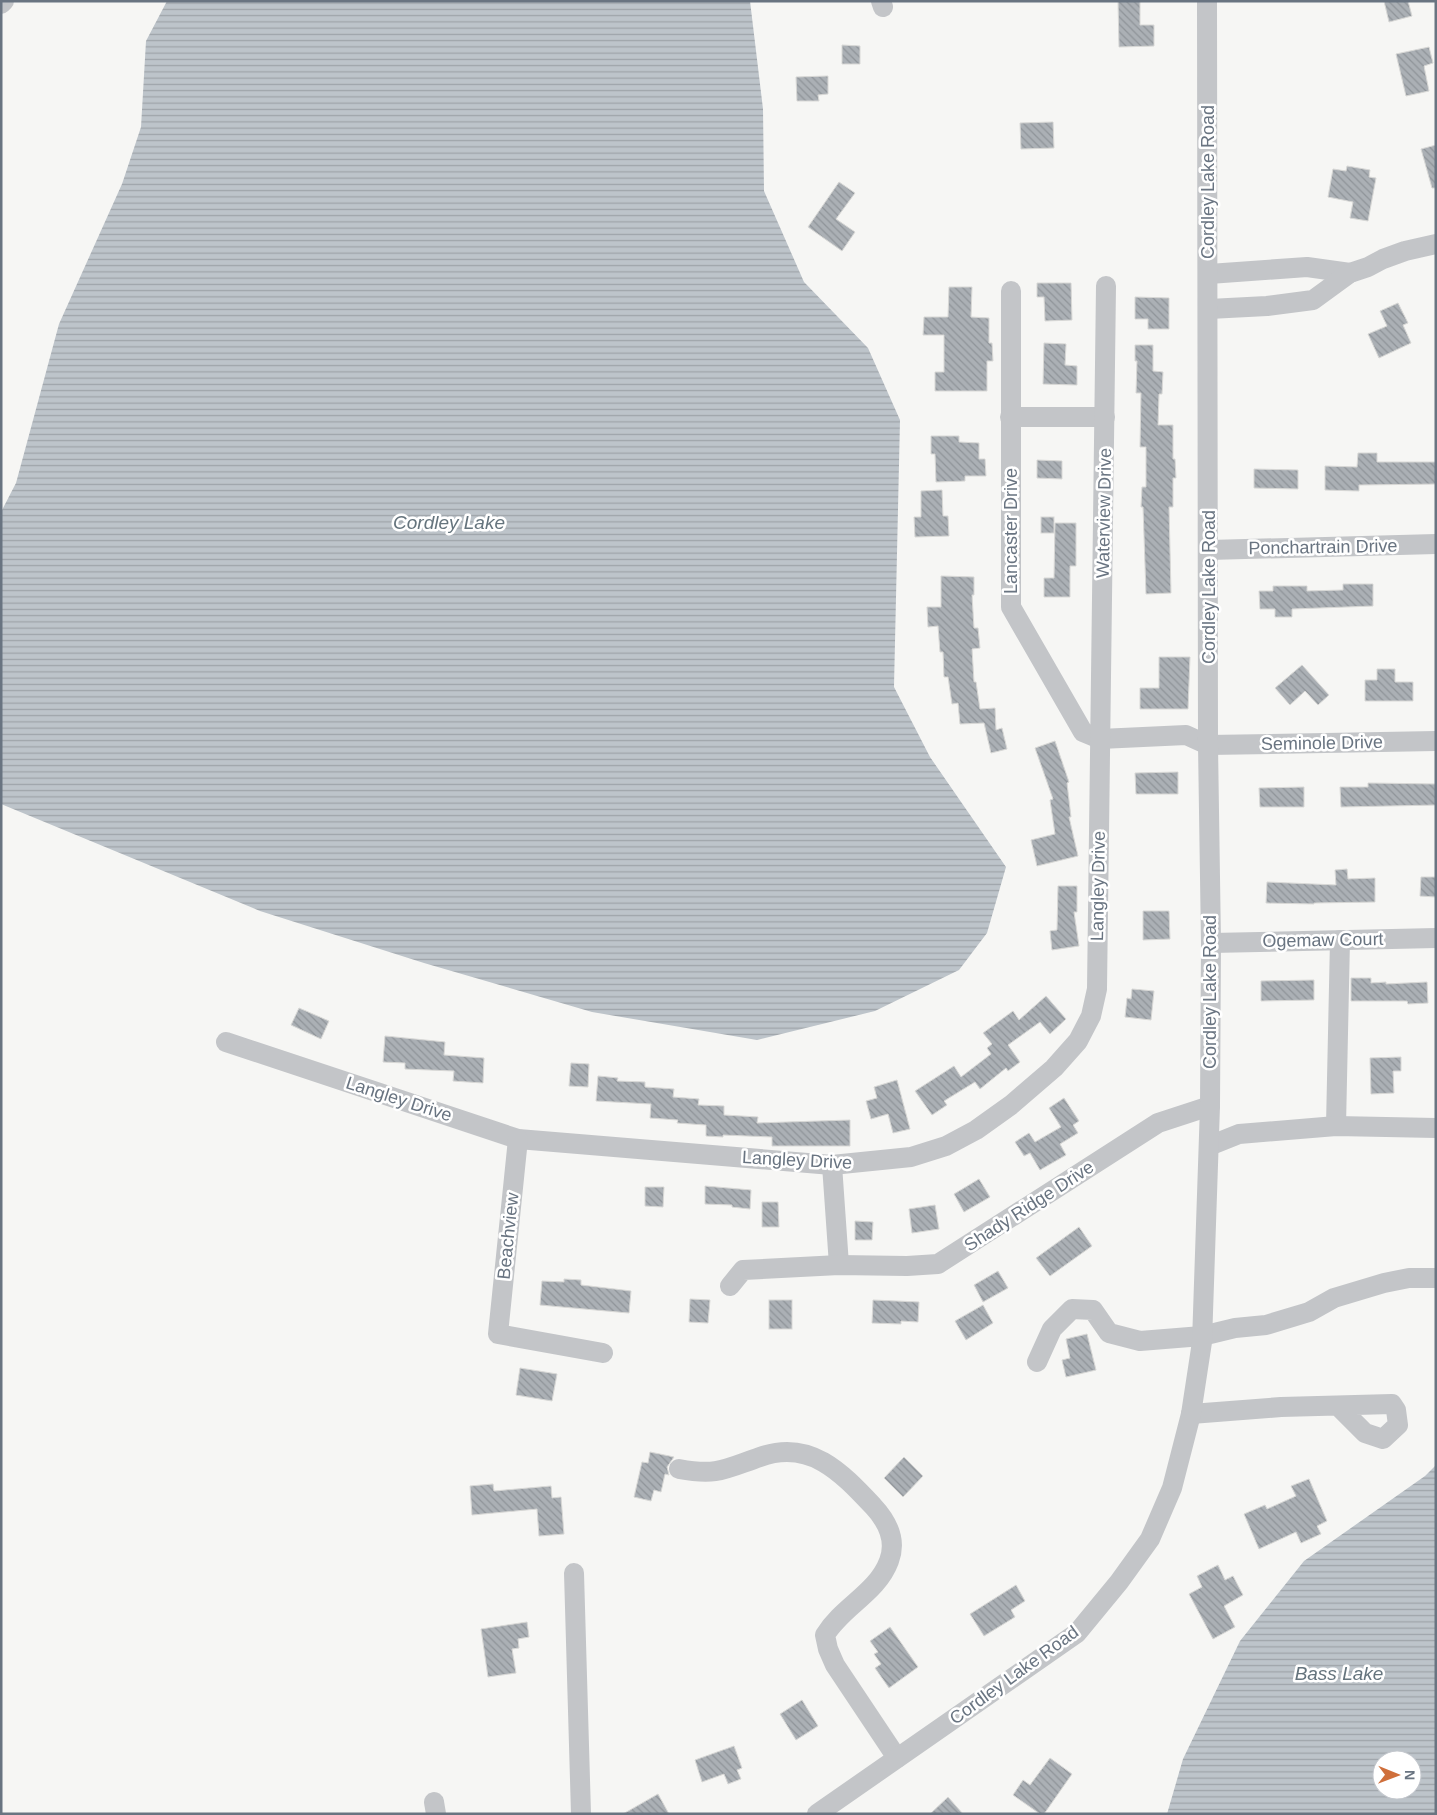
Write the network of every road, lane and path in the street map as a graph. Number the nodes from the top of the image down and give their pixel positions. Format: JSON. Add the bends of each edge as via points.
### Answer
{"nodes":[{"id":1,"x":1207,"y":1,"type":"edge"},
{"id":2,"x":1436,"y":244,"type":"edge"},
{"id":3,"x":1350,"y":273,"type":"junction"},
{"id":4,"x":1208,"y":274,"type":"junction"},
{"id":5,"x":1106,"y":286,"type":"dead end"},
{"id":6,"x":1011,"y":292,"type":"dead end"},
{"id":7,"x":1209,"y":309,"type":"junction"},
{"id":8,"x":1010,"y":417,"type":"junction"},
{"id":9,"x":1105,"y":417,"type":"junction"},
{"id":10,"x":1436,"y":544,"type":"edge"},
{"id":11,"x":1209,"y":550,"type":"junction"},
{"id":12,"x":1100,"y":739,"type":"junction"},
{"id":13,"x":1436,"y":741,"type":"edge"},
{"id":14,"x":1208,"y":745,"type":"junction"},
{"id":15,"x":1436,"y":938,"type":"edge"},
{"id":16,"x":1340,"y":940,"type":"junction"},
{"id":17,"x":1211,"y":943,"type":"junction"},
{"id":18,"x":226,"y":1042,"type":"dead end"},
{"id":19,"x":1210,"y":1106,"type":"junction"},
{"id":20,"x":1336,"y":1126,"type":"junction"},
{"id":21,"x":1436,"y":1128,"type":"edge"},
{"id":22,"x":518,"y":1139,"type":"junction"},
{"id":23,"x":1209,"y":1146,"type":"junction"},
{"id":24,"x":832,"y":1165,"type":"junction"},
{"id":25,"x":839,"y":1265,"type":"junction"},
{"id":26,"x":1436,"y":1278,"type":"edge"},
{"id":27,"x":730,"y":1286,"type":"dead end"},
{"id":28,"x":1202,"y":1336,"type":"junction"},
{"id":29,"x":603,"y":1353,"type":"dead end"},
{"id":30,"x":1037,"y":1362,"type":"dead end"},
{"id":31,"x":1338,"y":1406,"type":"dead end"},
{"id":32,"x":1191,"y":1414,"type":"junction"},
{"id":33,"x":679,"y":1468,"type":"dead end"},
{"id":34,"x":574,"y":1573,"type":"dead end"},
{"id":35,"x":898,"y":1758,"type":"junction"},
{"id":36,"x":581,"y":1814,"type":"edge"},
{"id":37,"x":817,"y":1814,"type":"edge"}],
"edges":[{"from":1,"to":4,"type":"street","name":"Cordley Lake Road"},
{"from":2,"to":3,"type":"street","via":[[1405,251]]},
{"from":3,"to":4,"type":"street","via":[[1307,267]]},
{"from":3,"to":7,"type":"street","via":[[1313,300]]},
{"from":4,"to":7,"type":"street","name":"Cordley Lake Road"},
{"from":5,"to":9,"type":"street","name":"Waterview Drive"},
{"from":6,"to":8,"type":"street","name":"Lancaster Drive"},
{"from":7,"to":11,"type":"street","name":"Cordley Lake Road"},
{"from":8,"to":9,"type":"street"},
{"from":8,"to":12,"type":"street","name":"Lancaster Drive","via":[[1011,607],[1083,732]]},
{"from":9,"to":12,"type":"street","name":"Waterview Drive"},
{"from":10,"to":11,"type":"street","name":"Ponchartrain Drive"},
{"from":11,"to":14,"type":"street","name":"Cordley Lake Road"},
{"from":12,"to":14,"type":"street","via":[[1186,735]]},
{"from":12,"to":24,"type":"street","name":"Langley Drive","via":[[1097,989],[1091,1016],[1078,1041],[1054,1068],[1011,1105],[946,1146],[911,1158]]},
{"from":13,"to":14,"type":"street","name":"Seminole Drive"},
{"from":14,"to":17,"type":"street","name":"Cordley Lake Road"},
{"from":15,"to":16,"type":"street","name":"Ogemaw Court"},
{"from":16,"to":17,"type":"street","name":"Ogemaw Court"},
{"from":16,"to":20,"type":"street"},
{"from":17,"to":19,"type":"street","name":"Cordley Lake Road"},
{"from":18,"to":22,"type":"street","name":"Langley Drive"},
{"from":19,"to":23,"type":"street","name":"Cordley Lake Road"},
{"from":19,"to":25,"type":"street","name":"Shady Ridge Drive","via":[[1158,1123],[938,1264]]},
{"from":20,"to":21,"type":"street"},
{"from":20,"to":23,"type":"street","via":[[1239,1134]]},
{"from":22,"to":24,"type":"street","name":"Langley Drive"},
{"from":22,"to":29,"type":"street","name":"Beachview","via":[[498,1334]]},
{"from":23,"to":28,"type":"street","name":"Cordley Lake Road"},
{"from":24,"to":25,"type":"street"},
{"from":25,"to":27,"type":"street","name":"Shady Ridge Drive","via":[[743,1270]]},
{"from":26,"to":28,"type":"street","via":[[1409,1278],[1384,1283],[1334,1298],[1309,1312],[1266,1325]]},
{"from":28,"to":30,"type":"street","via":[[1140,1341],[1109,1334],[1093,1310],[1072,1309],[1052,1329]]},
{"from":28,"to":32,"type":"street","name":"Cordley Lake Road"},
{"from":31,"to":32,"type":"street"},
{"from":32,"to":35,"type":"street","name":"Cordley Lake Road","via":[[1172,1488],[1150,1538],[1077,1633]]},
{"from":33,"to":35,"type":"street","via":[[700,1473],[717,1472],[774,1452],[805,1453],[850,1481],[886,1522],[892,1548],[889,1561],[877,1583],[833,1622],[826,1635],[835,1665]]},
{"from":34,"to":36,"type":"street"},
{"from":35,"to":37,"type":"street","name":"Cordley Lake Road"}]}
